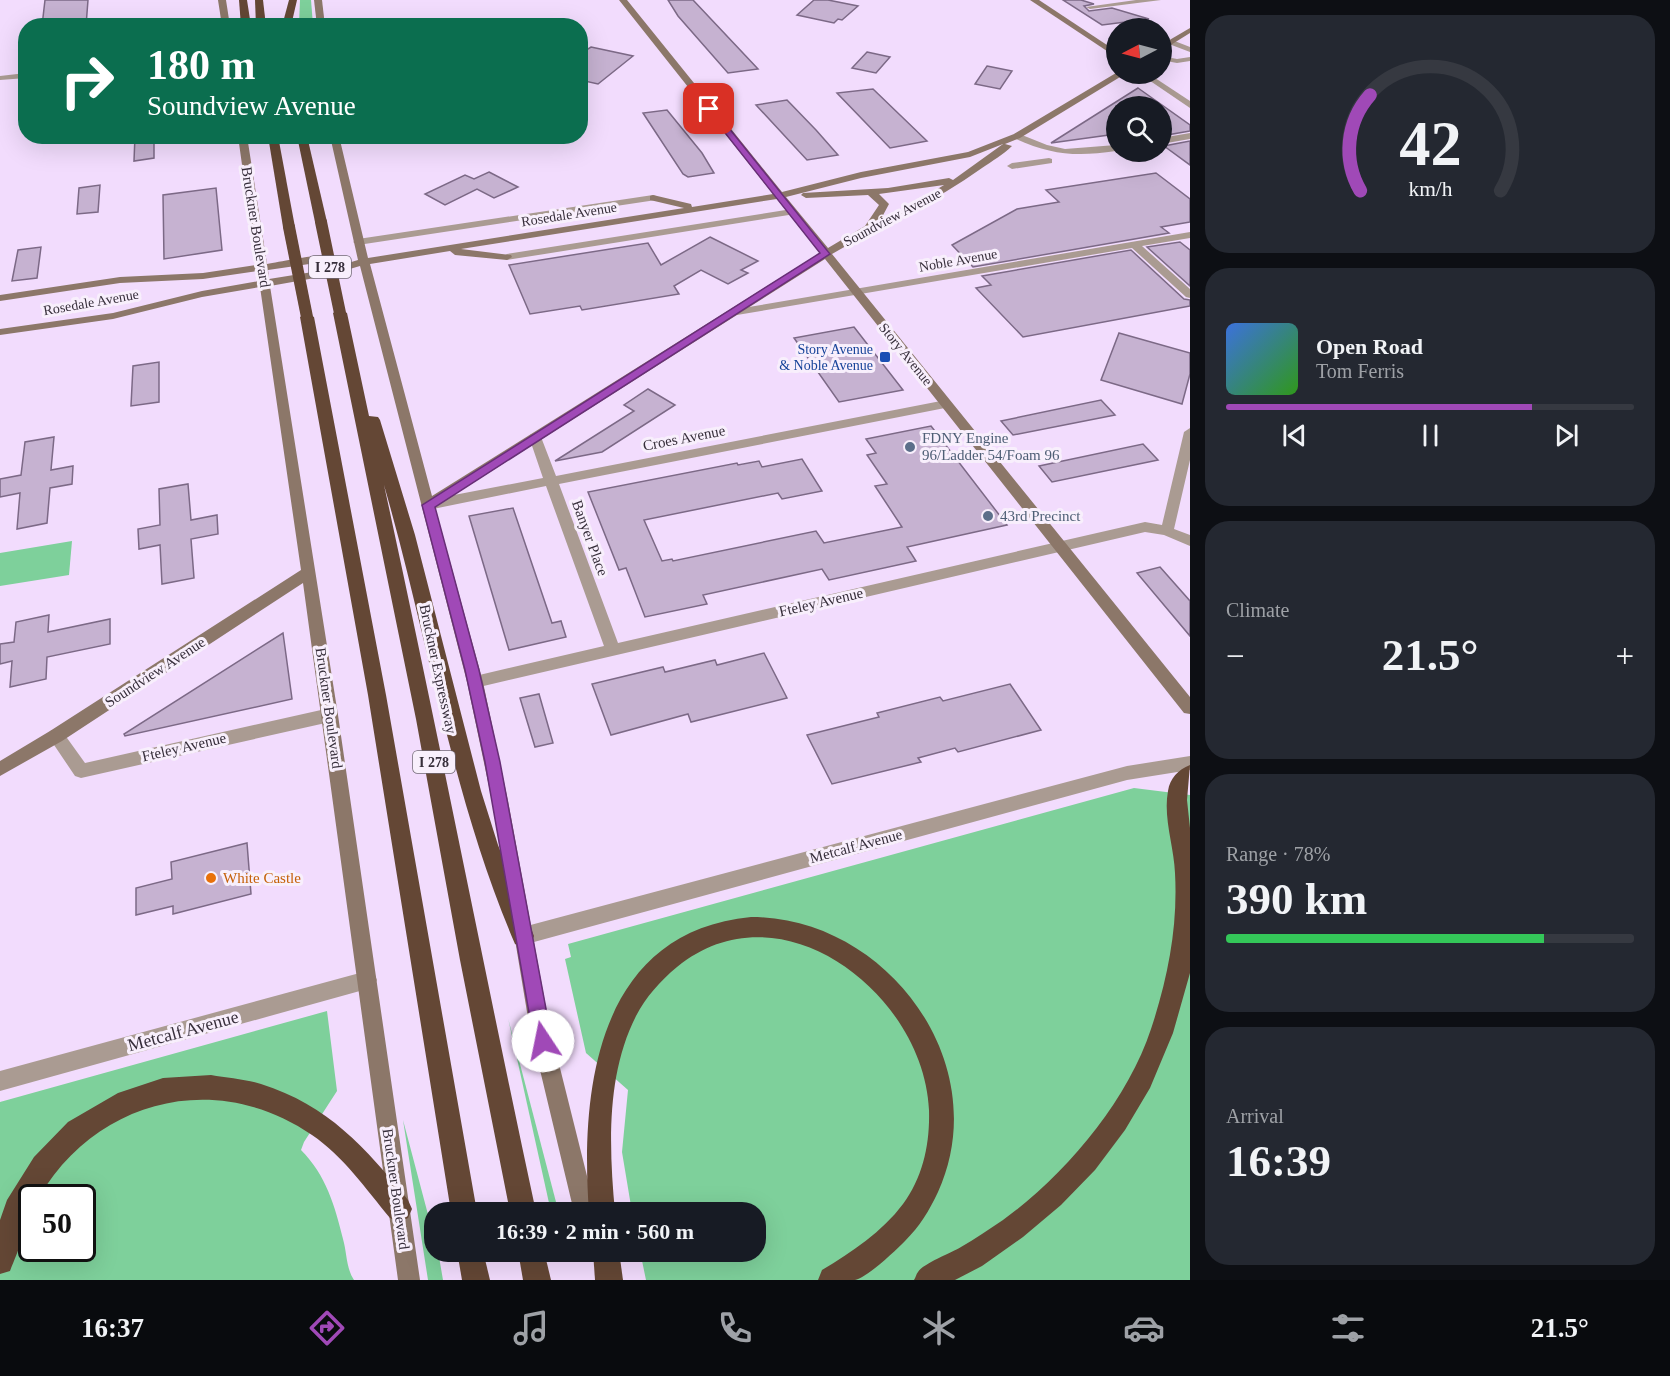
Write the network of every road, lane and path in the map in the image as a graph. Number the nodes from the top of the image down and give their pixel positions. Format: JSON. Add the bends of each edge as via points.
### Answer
{"nodes":[{"id":1,"x":222,"y":0,"type":"edge"},
{"id":2,"x":243,"y":0,"type":"edge"},
{"id":3,"x":259,"y":0,"type":"edge"},
{"id":4,"x":282,"y":0,"type":"edge"},
{"id":5,"x":293,"y":0,"type":"edge"},
{"id":6,"x":318,"y":0,"type":"edge"},
{"id":7,"x":622,"y":0,"type":"edge"},
{"id":8,"x":1035,"y":0,"type":"edge"},
{"id":9,"x":1157,"y":0,"type":"edge"},
{"id":10,"x":1090,"y":8,"type":"dead end"},
{"id":11,"x":225,"y":18,"type":"edge"},
{"id":12,"x":245,"y":18,"type":"edge"},
{"id":13,"x":260,"y":18,"type":"edge"},
{"id":14,"x":284,"y":18,"type":"edge"},
{"id":15,"x":287,"y":18,"type":"edge"},
{"id":16,"x":320,"y":18,"type":"edge"},
{"id":17,"x":1190,"y":30,"type":"edge"},
{"id":18,"x":1172,"y":42,"type":"joint"},
{"id":19,"x":1106,"y":48,"type":"edge"},
{"id":20,"x":1190,"y":50,"type":"edge"},
{"id":21,"x":1190,"y":59,"type":"edge"},
{"id":22,"x":1172,"y":60,"type":"edge"},
{"id":23,"x":18,"y":76,"type":"edge"},
{"id":24,"x":0,"y":78,"type":"edge"},
{"id":25,"x":1106,"y":83,"type":"edge"},
{"id":26,"x":1159,"y":84,"type":"edge"},
{"id":27,"x":1190,"y":105,"type":"edge"},
{"id":28,"x":1017,"y":136,"type":"junction"},
{"id":29,"x":1190,"y":136,"type":"edge"},
{"id":30,"x":1172,"y":139,"type":"edge"},
{"id":31,"x":243,"y":144,"type":"edge"},
{"id":32,"x":274,"y":144,"type":"edge"},
{"id":33,"x":304,"y":144,"type":"edge"},
{"id":34,"x":336,"y":144,"type":"edge"},
{"id":35,"x":1106,"y":149,"type":"edge"},
{"id":36,"x":1049,"y":161,"type":"dead end"},
{"id":37,"x":1012,"y":166,"type":"dead end"},
{"id":38,"x":898,"y":168,"type":"joint"},
{"id":39,"x":962,"y":178,"type":"junction"},
{"id":40,"x":871,"y":192,"type":"junction"},
{"id":41,"x":779,"y":196,"type":"junction"},
{"id":42,"x":653,"y":198,"type":"joint"},
{"id":43,"x":696,"y":208,"type":"junction"},
{"id":44,"x":792,"y":212,"type":"junction"},
{"id":45,"x":868,"y":229,"type":"junction"},
{"id":46,"x":1190,"y":235,"type":"edge"},
{"id":47,"x":358,"y":242,"type":"junction"},
{"id":48,"x":1135,"y":245,"type":"junction"},
{"id":49,"x":437,"y":250,"type":"junction"},
{"id":50,"x":825,"y":254,"type":"junction"},
{"id":51,"x":507,"y":257,"type":"joint"},
{"id":52,"x":363,"y":262,"type":"junction"},
{"id":53,"x":263,"y":275,"type":"junction"},
{"id":54,"x":856,"y":292,"type":"junction"},
{"id":55,"x":1190,"y":295,"type":"edge"},
{"id":56,"x":0,"y":298,"type":"edge"},
{"id":57,"x":340,"y":313,"type":"junction"},
{"id":58,"x":731,"y":313,"type":"junction"},
{"id":59,"x":0,"y":332,"type":"edge"},
{"id":60,"x":946,"y":404,"type":"junction"},
{"id":61,"x":1190,"y":432,"type":"edge"},
{"id":62,"x":535,"y":437,"type":"junction"},
{"id":63,"x":551,"y":481,"type":"junction"},
{"id":64,"x":428,"y":505,"type":"junction"},
{"id":65,"x":1167,"y":531,"type":"junction"},
{"id":66,"x":1190,"y":541,"type":"edge"},
{"id":67,"x":1061,"y":547,"type":"junction"},
{"id":68,"x":309,"y":573,"type":"junction"},
{"id":69,"x":614,"y":650,"type":"junction"},
{"id":70,"x":475,"y":682,"type":"junction"},
{"id":71,"x":1190,"y":708,"type":"edge"},
{"id":72,"x":330,"y":715,"type":"junction"},
{"id":73,"x":56,"y":736,"type":"junction"},
{"id":74,"x":1190,"y":763,"type":"edge"},
{"id":75,"x":0,"y":769,"type":"edge"},
{"id":76,"x":1190,"y":774,"type":"edge"},
{"id":77,"x":524,"y":936,"type":"junction"},
{"id":78,"x":367,"y":980,"type":"junction"},
{"id":79,"x":0,"y":1081,"type":"edge"},
{"id":80,"x":462,"y":1202,"type":"edge"},
{"id":81,"x":521,"y":1202,"type":"edge"},
{"id":82,"x":582,"y":1202,"type":"edge"},
{"id":83,"x":601,"y":1202,"type":"edge"},
{"id":84,"x":399,"y":1209,"type":"junction"},
{"id":85,"x":0,"y":1261,"type":"edge"},
{"id":86,"x":473,"y":1262,"type":"edge"},
{"id":87,"x":533,"y":1262,"type":"edge"},
{"id":88,"x":598,"y":1262,"type":"edge"},
{"id":89,"x":607,"y":1262,"type":"edge"},
{"id":90,"x":410,"y":1280,"type":"edge"},
{"id":91,"x":476,"y":1280,"type":"edge"},
{"id":92,"x":537,"y":1280,"type":"edge"},
{"id":93,"x":603,"y":1280,"type":"edge"},
{"id":94,"x":609,"y":1280,"type":"edge"},
{"id":95,"x":832,"y":1280,"type":"edge"},
{"id":96,"x":928,"y":1280,"type":"edge"}],
"edges":[{"from":1,"to":11,"type":"main road"},
{"from":2,"to":12,"type":"highway"},
{"from":3,"to":13,"type":"highway"},
{"from":4,"to":14,"type":"highway"},
{"from":5,"to":15,"type":"highway"},
{"from":6,"to":16,"type":"main road"},
{"from":7,"to":41,"type":"main road","name":"Story Avenue"},
{"from":8,"to":19,"type":"main road"},
{"from":9,"to":10,"type":"street"},
{"from":17,"to":18,"type":"main road"},
{"from":18,"to":20,"type":"street"},
{"from":21,"to":22,"type":"street"},
{"from":23,"to":24,"type":"street"},
{"from":25,"to":28,"type":"main road","name":"Soundview Avenue"},
{"from":26,"to":27,"type":"street"},
{"from":28,"to":35,"type":"street","via":[[1053,151]]},
{"from":28,"to":38,"type":"main road","name":"Soundview Avenue","via":[[970,154]]},
{"from":28,"to":39,"type":"main road","name":"Soundview Avenue"},
{"from":29,"to":30,"type":"street"},
{"from":31,"to":53,"type":"main road","name":"Bruckner Boulevard"},
{"from":32,"to":80,"type":"highway","number":"I 278","bridge":true,"via":[[367,638]]},
{"from":33,"to":57,"type":"highway","name":"Bruckner Expressway","number":"I 278","bridge":true},
{"from":34,"to":47,"type":"main road"},
{"from":36,"to":37,"type":"street"},
{"from":38,"to":41,"type":"main road","name":"Rosedale Avenue"},
{"from":39,"to":40,"type":"main road","name":"Rosedale Avenue"},
{"from":39,"to":45,"type":"main road","name":"Soundview Avenue","via":[[906,212]]},
{"from":40,"to":41,"type":"main road","name":"Rosedale Avenue"},
{"from":40,"to":45,"type":"main road","via":[[884,204]]},
{"from":41,"to":43,"type":"main road","name":"Rosedale Avenue"},
{"from":41,"to":44,"type":"main road","name":"Story Avenue"},
{"from":42,"to":43,"type":"main road"},
{"from":42,"to":47,"type":"street","name":"Rosedale Avenue"},
{"from":43,"to":49,"type":"main road","name":"Rosedale Avenue"},
{"from":44,"to":50,"type":"main road","name":"Story Avenue"},
{"from":44,"to":51,"type":"street"},
{"from":45,"to":50,"type":"main road","name":"Soundview Avenue"},
{"from":46,"to":48,"type":"street","name":"Noble Avenue"},
{"from":47,"to":52,"type":"main road"},
{"from":48,"to":54,"type":"street","name":"Noble Avenue"},
{"from":48,"to":55,"type":"street"},
{"from":49,"to":51,"type":"main road"},
{"from":49,"to":52,"type":"main road","name":"Rosedale Avenue"},
{"from":50,"to":54,"type":"main road","name":"Story Avenue"},
{"from":50,"to":58,"type":"main road","name":"Soundview Avenue"},
{"from":52,"to":53,"type":"main road","name":"Rosedale Avenue","via":[[326,273]]},
{"from":52,"to":64,"type":"main road"},
{"from":53,"to":56,"type":"main road","name":"Rosedale Avenue","via":[[120,280]]},
{"from":53,"to":59,"type":"main road","name":"Rosedale Avenue","via":[[113,316]]},
{"from":53,"to":68,"type":"main road","name":"Bruckner Boulevard"},
{"from":54,"to":58,"type":"street","name":"Noble Avenue"},
{"from":54,"to":60,"type":"main road","name":"Story Avenue"},
{"from":57,"to":77,"type":"highway","via":[[408,535],[471,791]]},
{"from":57,"to":81,"type":"highway","name":"Bruckner Expressway","number":"I 278","via":[[426,719]]},
{"from":58,"to":62,"type":"main road","name":"Soundview Avenue"},
{"from":60,"to":63,"type":"street","name":"Croes Avenue"},
{"from":60,"to":67,"type":"main road","name":"Story Avenue"},
{"from":61,"to":65,"type":"street"},
{"from":62,"to":63,"type":"street","name":"Banyer Place"},
{"from":62,"to":64,"type":"main road","name":"Soundview Avenue"},
{"from":63,"to":64,"type":"street","name":"Croes Avenue"},
{"from":63,"to":69,"type":"street","name":"Banyer Place"},
{"from":64,"to":70,"type":"main road"},
{"from":65,"to":66,"type":"street","name":"Fteley Avenue"},
{"from":65,"to":67,"type":"street","name":"Fteley Avenue","via":[[1145,527]]},
{"from":67,"to":69,"type":"street","name":"Fteley Avenue"},
{"from":67,"to":71,"type":"main road","name":"Story Avenue"},
{"from":68,"to":72,"type":"main road","name":"Bruckner Boulevard"},
{"from":68,"to":73,"type":"main road","name":"Soundview Avenue"},
{"from":69,"to":70,"type":"street","name":"Fteley Avenue"},
{"from":70,"to":77,"type":"main road"},
{"from":72,"to":73,"type":"street","name":"Fteley Avenue","via":[[81,771]]},
{"from":72,"to":78,"type":"main road","name":"Bruckner Boulevard"},
{"from":73,"to":75,"type":"main road","name":"Soundview Avenue"},
{"from":74,"to":77,"type":"street","name":"Metcalf Avenue","via":[[1127,773]]},
{"from":76,"to":96,"type":"highway","via":[[1179,785],[1177,798],[1186,875],[1185,937],[1176,988],[1148,1066],[1102,1142],[1064,1185],[996,1241]]},
{"from":77,"to":82,"type":"main road","via":[[548,1064]]},
{"from":78,"to":79,"type":"street","name":"Metcalf Avenue"},
{"from":78,"to":84,"type":"main road","name":"Bruckner Boulevard"},
{"from":83,"to":95,"type":"highway","via":[[598,1155],[603,1080],[618,1030],[655,968],[671,953],[710,935],[752,928],[806,935],[853,957],[903,1004],[926,1045],[941,1092],[943,1115],[937,1162],[919,1203],[904,1223],[869,1255]]},
{"from":84,"to":85,"type":"highway","via":[[347,1146],[309,1118],[253,1094],[215,1088],[176,1090],[115,1106],[78,1129],[59,1147],[37,1172],[20,1201]]},
{"from":84,"to":90,"type":"main road","name":"Bruckner Boulevard"},
{"from":86,"to":91,"type":"highway"},
{"from":87,"to":92,"type":"highway"},
{"from":88,"to":93,"type":"main road"},
{"from":89,"to":94,"type":"highway"}]}
